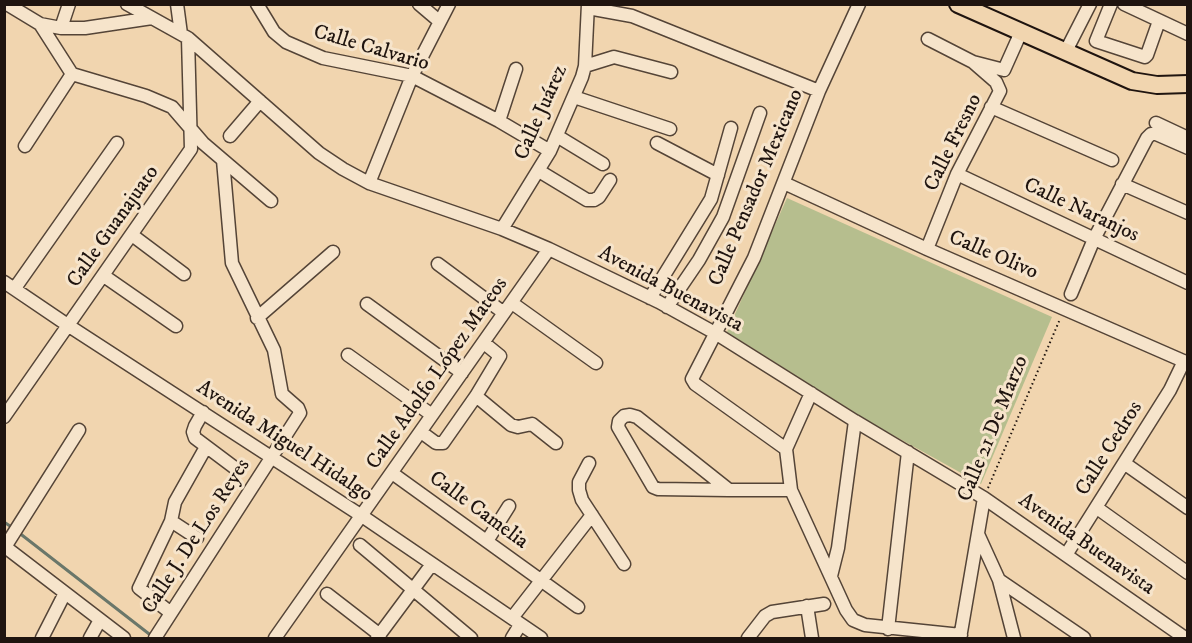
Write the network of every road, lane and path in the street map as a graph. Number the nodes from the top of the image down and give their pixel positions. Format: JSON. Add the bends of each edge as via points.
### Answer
{"nodes":[{"id":1,"x":7,"y":4,"type":"edge"},
{"id":2,"x":69,"y":4,"type":"edge"},
{"id":3,"x":128,"y":4,"type":"edge"},
{"id":4,"x":177,"y":4,"type":"edge"},
{"id":5,"x":257,"y":4,"type":"edge"},
{"id":6,"x":419,"y":4,"type":"edge"},
{"id":7,"x":449,"y":4,"type":"edge"},
{"id":8,"x":859,"y":4,"type":"edge"},
{"id":9,"x":958,"y":4,"type":"edge"},
{"id":10,"x":1090,"y":4,"type":"edge"},
{"id":11,"x":1111,"y":4,"type":"edge"},
{"id":12,"x":1124,"y":4,"type":"edge"},
{"id":13,"x":588,"y":6,"type":"edge"},
{"id":14,"x":23,"y":9,"type":"edge"},
{"id":15,"x":633,"y":10,"type":"edge"},
{"id":16,"x":152,"y":18,"type":"junction"},
{"id":17,"x":439,"y":21,"type":"junction"},
{"id":18,"x":1159,"y":21,"type":"junction"},
{"id":19,"x":40,"y":24,"type":"junction"},
{"id":20,"x":61,"y":28,"type":"junction"},
{"id":21,"x":1021,"y":32,"type":"junction"},
{"id":22,"x":1188,"y":34,"type":"edge"},
{"id":23,"x":185,"y":36,"type":"junction"},
{"id":24,"x":928,"y":39,"type":"dead end"},
{"id":25,"x":1066,"y":51,"type":"junction"},
{"id":26,"x":973,"y":62,"type":"junction"},
{"id":27,"x":585,"y":66,"type":"junction"},
{"id":28,"x":516,"y":69,"type":"dead end"},
{"id":29,"x":671,"y":72,"type":"dead end"},
{"id":30,"x":72,"y":74,"type":"junction"},
{"id":31,"x":412,"y":76,"type":"junction"},
{"id":32,"x":1188,"y":84,"type":"edge"},
{"id":33,"x":819,"y":91,"type":"junction"},
{"id":34,"x":574,"y":97,"type":"junction"},
{"id":35,"x":260,"y":101,"type":"junction"},
{"id":36,"x":991,"y":107,"type":"junction"},
{"id":37,"x":760,"y":113,"type":"dead end"},
{"id":38,"x":499,"y":121,"type":"junction"},
{"id":39,"x":731,"y":128,"type":"dead end"},
{"id":40,"x":670,"y":129,"type":"dead end"},
{"id":41,"x":1154,"y":129,"type":"junction"},
{"id":42,"x":190,"y":130,"type":"junction"},
{"id":43,"x":557,"y":135,"type":"junction"},
{"id":44,"x":230,"y":136,"type":"dead end"},
{"id":45,"x":1188,"y":138,"type":"edge"},
{"id":46,"x":117,"y":143,"type":"dead end"},
{"id":47,"x":657,"y":143,"type":"dead end"},
{"id":48,"x":25,"y":146,"type":"dead end"},
{"id":49,"x":1188,"y":148,"type":"edge"},
{"id":50,"x":550,"y":151,"type":"junction"},
{"id":51,"x":223,"y":160,"type":"junction"},
{"id":52,"x":1112,"y":160,"type":"dead end"},
{"id":53,"x":603,"y":164,"type":"dead end"},
{"id":54,"x":539,"y":171,"type":"junction"},
{"id":55,"x":957,"y":174,"type":"junction"},
{"id":56,"x":718,"y":175,"type":"junction"},
{"id":57,"x":610,"y":180,"type":"dead end"},
{"id":58,"x":369,"y":183,"type":"junction"},
{"id":59,"x":784,"y":183,"type":"junction"},
{"id":60,"x":1122,"y":184,"type":"junction"},
{"id":61,"x":271,"y":201,"type":"dead end"},
{"id":62,"x":1188,"y":213,"type":"edge"},
{"id":63,"x":502,"y":229,"type":"junction"},
{"id":64,"x":132,"y":235,"type":"junction"},
{"id":65,"x":1094,"y":239,"type":"junction"},
{"id":66,"x":549,"y":249,"type":"junction"},
{"id":67,"x":927,"y":249,"type":"junction"},
{"id":68,"x":333,"y":252,"type":"dead end"},
{"id":69,"x":438,"y":264,"type":"dead end"},
{"id":70,"x":184,"y":274,"type":"dead end"},
{"id":71,"x":104,"y":276,"type":"junction"},
{"id":72,"x":1188,"y":283,"type":"edge"},
{"id":73,"x":10,"y":285,"type":"edge"},
{"id":74,"x":1071,"y":294,"type":"dead end"},
{"id":75,"x":650,"y":298,"type":"junction"},
{"id":76,"x":512,"y":303,"type":"junction"},
{"id":77,"x":367,"y":304,"type":"dead end"},
{"id":78,"x":668,"y":307,"type":"junction"},
{"id":79,"x":1065,"y":309,"type":"junction"},
{"id":80,"x":504,"y":314,"type":"junction"},
{"id":81,"x":257,"y":318,"type":"junction"},
{"id":82,"x":69,"y":326,"type":"junction"},
{"id":83,"x":176,"y":326,"type":"dead end"},
{"id":84,"x":715,"y":333,"type":"junction"},
{"id":85,"x":484,"y":342,"type":"junction"},
{"id":86,"x":348,"y":355,"type":"dead end"},
{"id":87,"x":1186,"y":362,"type":"edge"},
{"id":88,"x":596,"y":363,"type":"dead end"},
{"id":89,"x":462,"y":373,"type":"junction"},
{"id":90,"x":811,"y":393,"type":"junction"},
{"id":91,"x":476,"y":396,"type":"junction"},
{"id":92,"x":203,"y":412,"type":"junction"},
{"id":93,"x":432,"y":415,"type":"junction"},
{"id":94,"x":4,"y":417,"type":"edge"},
{"id":95,"x":855,"y":421,"type":"junction"},
{"id":96,"x":79,"y":430,"type":"dead end"},
{"id":97,"x":421,"y":432,"type":"junction"},
{"id":98,"x":556,"y":442,"type":"dead end"},
{"id":99,"x":206,"y":447,"type":"junction"},
{"id":100,"x":786,"y":449,"type":"junction"},
{"id":101,"x":908,"y":452,"type":"junction"},
{"id":102,"x":272,"y":458,"type":"junction"},
{"id":103,"x":589,"y":463,"type":"dead end"},
{"id":104,"x":1124,"y":463,"type":"junction"},
{"id":105,"x":235,"y":468,"type":"dead end"},
{"id":106,"x":392,"y":473,"type":"junction"},
{"id":107,"x":729,"y":490,"type":"junction"},
{"id":108,"x":791,"y":490,"type":"junction"},
{"id":109,"x":984,"y":498,"type":"junction"},
{"id":110,"x":509,"y":506,"type":"dead end"},
{"id":111,"x":1097,"y":508,"type":"junction"},
{"id":112,"x":1188,"y":508,"type":"edge"},
{"id":113,"x":592,"y":515,"type":"junction"},
{"id":114,"x":362,"y":516,"type":"junction"},
{"id":115,"x":171,"y":521,"type":"junction"},
{"id":116,"x":978,"y":533,"type":"junction"},
{"id":117,"x":197,"y":538,"type":"dead end"},
{"id":118,"x":487,"y":542,"type":"junction"},
{"id":119,"x":7,"y":543,"type":"edge"},
{"id":120,"x":360,"y":545,"type":"dead end"},
{"id":121,"x":1066,"y":555,"type":"junction"},
{"id":122,"x":432,"y":564,"type":"junction"},
{"id":123,"x":624,"y":564,"type":"dead end"},
{"id":124,"x":1188,"y":573,"type":"edge"},
{"id":125,"x":831,"y":576,"type":"junction"},
{"id":126,"x":541,"y":580,"type":"junction"},
{"id":127,"x":999,"y":580,"type":"junction"},
{"id":128,"x":414,"y":591,"type":"junction"},
{"id":129,"x":65,"y":593,"type":"junction"},
{"id":130,"x":327,"y":594,"type":"dead end"},
{"id":131,"x":824,"y":604,"type":"dead end"},
{"id":132,"x":807,"y":606,"type":"junction"},
{"id":133,"x":578,"y":607,"type":"dead end"},
{"id":134,"x":171,"y":613,"type":"junction"},
{"id":135,"x":100,"y":620,"type":"junction"},
{"id":136,"x":516,"y":622,"type":"junction"},
{"id":137,"x":896,"y":632,"type":"edge"},
{"id":138,"x":156,"y":637,"type":"edge"},
{"id":139,"x":379,"y":637,"type":"edge"},
{"id":140,"x":960,"y":637,"type":"edge"},
{"id":141,"x":42,"y":639,"type":"edge"},
{"id":142,"x":90,"y":639,"type":"edge"},
{"id":143,"x":124,"y":639,"type":"edge"},
{"id":144,"x":275,"y":639,"type":"edge"},
{"id":145,"x":471,"y":639,"type":"edge"},
{"id":146,"x":512,"y":639,"type":"edge"},
{"id":147,"x":541,"y":639,"type":"edge"},
{"id":148,"x":748,"y":639,"type":"edge"},
{"id":149,"x":813,"y":639,"type":"edge"},
{"id":150,"x":1014,"y":639,"type":"edge"},
{"id":151,"x":1084,"y":639,"type":"edge"},
{"id":152,"x":1185,"y":639,"type":"edge"}],
"edges":[{"from":1,"to":14,"type":"street"},
{"from":2,"to":20,"type":"street"},
{"from":3,"to":16,"type":"street","name":"Avenida Buenavista"},
{"from":4,"to":23,"type":"street","name":"Calle Guanajuato"},
{"from":5,"to":31,"type":"street","name":"Calle Calvario","via":[[274,32],[304,51]]},
{"from":6,"to":17,"type":"street"},
{"from":7,"to":17,"type":"street"},
{"from":8,"to":33,"type":"street","name":"Calle Pensador Mexicano"},
{"from":9,"to":21,"type":"main road"},
{"from":10,"to":25,"type":"street"},
{"from":11,"to":18,"type":"street","via":[[1096,41],[1145,57]]},
{"from":12,"to":18,"type":"street"},
{"from":13,"to":15,"type":"street"},
{"from":13,"to":27,"type":"street","name":"Calle Juárez"},
{"from":14,"to":19,"type":"street"},
{"from":15,"to":33,"type":"street"},
{"from":16,"to":20,"type":"street"},
{"from":16,"to":23,"type":"street","name":"Avenida Buenavista"},
{"from":17,"to":31,"type":"street"},
{"from":18,"to":22,"type":"street"},
{"from":19,"to":20,"type":"street"},
{"from":19,"to":30,"type":"street"},
{"from":21,"to":25,"type":"main road"},
{"from":21,"to":26,"type":"street","via":[[1004,70]]},
{"from":23,"to":35,"type":"street","name":"Avenida Buenavista"},
{"from":23,"to":42,"type":"street","name":"Calle Guanajuato"},
{"from":24,"to":26,"type":"street"},
{"from":25,"to":32,"type":"main road","via":[[1132,81]]},
{"from":26,"to":36,"type":"street","name":"Calle Fresno","via":[[999,86],[999,96]]},
{"from":27,"to":29,"type":"street","via":[[614,57]]},
{"from":27,"to":34,"type":"street","name":"Calle Juárez"},
{"from":28,"to":38,"type":"street"},
{"from":30,"to":42,"type":"street","via":[[172,107]]},
{"from":30,"to":48,"type":"street"},
{"from":31,"to":38,"type":"street","name":"Calle Calvario"},
{"from":31,"to":58,"type":"street"},
{"from":33,"to":59,"type":"street","name":"Calle Pensador Mexicano"},
{"from":34,"to":40,"type":"street"},
{"from":34,"to":43,"type":"street","name":"Calle Juárez"},
{"from":35,"to":44,"type":"street"},
{"from":35,"to":58,"type":"street","name":"Avenida Buenavista","via":[[319,153]]},
{"from":36,"to":52,"type":"street"},
{"from":36,"to":55,"type":"street","name":"Calle Fresno"},
{"from":37,"to":78,"type":"street","via":[[723,217]]},
{"from":38,"to":50,"type":"street","name":"Calle Calvario"},
{"from":39,"to":56,"type":"street"},
{"from":41,"to":45,"type":"street"},
{"from":41,"to":49,"type":"street","via":[[1156,134]]},
{"from":41,"to":60,"type":"street"},
{"from":42,"to":51,"type":"street"},
{"from":42,"to":64,"type":"street","name":"Calle Guanajuato","via":[[191,149]]},
{"from":43,"to":50,"type":"street","name":"Calle Juárez"},
{"from":43,"to":53,"type":"street"},
{"from":46,"to":73,"type":"street"},
{"from":47,"to":56,"type":"street"},
{"from":50,"to":54,"type":"street","name":"Calle Juárez"},
{"from":51,"to":61,"type":"street"},
{"from":51,"to":81,"type":"street","via":[[232,263]]},
{"from":54,"to":57,"type":"street","via":[[587,200],[599,197]]},
{"from":54,"to":63,"type":"street","name":"Calle Juárez"},
{"from":55,"to":65,"type":"street","name":"Calle Naranjos"},
{"from":55,"to":67,"type":"street","name":"Calle Fresno"},
{"from":56,"to":75,"type":"street","via":[[707,208]]},
{"from":58,"to":63,"type":"street","name":"Avenida Buenavista"},
{"from":59,"to":67,"type":"street","name":"Calle Olivo"},
{"from":59,"to":84,"type":"street","name":"Calle Pensador Mexicano","via":[[754,258]]},
{"from":60,"to":62,"type":"street"},
{"from":60,"to":65,"type":"street"},
{"from":63,"to":66,"type":"street","name":"Avenida Buenavista"},
{"from":64,"to":70,"type":"street"},
{"from":64,"to":71,"type":"street","name":"Calle Guanajuato"},
{"from":65,"to":72,"type":"street","name":"Calle Naranjos"},
{"from":65,"to":74,"type":"street"},
{"from":66,"to":75,"type":"street","name":"Avenida Buenavista"},
{"from":66,"to":76,"type":"street","name":"Calle Adolfo López Mateos"},
{"from":67,"to":79,"type":"street","name":"Calle Olivo"},
{"from":68,"to":81,"type":"street"},
{"from":69,"to":80,"type":"street"},
{"from":71,"to":82,"type":"street","name":"Calle Guanajuato"},
{"from":71,"to":83,"type":"street"},
{"from":73,"to":82,"type":"street","name":"Avenida Miguel Hidalgo"},
{"from":75,"to":78,"type":"street","name":"Avenida Buenavista"},
{"from":76,"to":80,"type":"street","name":"Calle Adolfo López Mateos"},
{"from":76,"to":88,"type":"street"},
{"from":77,"to":89,"type":"street"},
{"from":78,"to":84,"type":"street","name":"Avenida Buenavista"},
{"from":79,"to":87,"type":"street","name":"Calle Olivo"},
{"from":79,"to":109,"type":"path","name":"Calle 21 De Marzo"},
{"from":80,"to":85,"type":"street","name":"Calle Adolfo López Mateos"},
{"from":81,"to":102,"type":"street","name":"Calle J. De Los Reyes","via":[[274,350],[282,394],[300,413]]},
{"from":82,"to":92,"type":"street","name":"Avenida Miguel Hidalgo"},
{"from":82,"to":94,"type":"street","name":"Calle Guanajuato"},
{"from":84,"to":90,"type":"street","name":"Avenida Buenavista"},
{"from":84,"to":100,"type":"street","name":"Calle Pensador Mexicano","via":[[693,375],[695,384]]},
{"from":85,"to":89,"type":"street","name":"Calle Adolfo López Mateos"},
{"from":85,"to":91,"type":"street","via":[[500,356]]},
{"from":86,"to":93,"type":"street"},
{"from":87,"to":104,"type":"street","name":"Calle Cedros"},
{"from":89,"to":93,"type":"street","name":"Calle Adolfo López Mateos"},
{"from":90,"to":95,"type":"street","name":"Avenida Buenavista"},
{"from":90,"to":100,"type":"street"},
{"from":91,"to":97,"type":"street","via":[[442,443]]},
{"from":91,"to":98,"type":"street","via":[[512,425],[518,428],[532,424]]},
{"from":92,"to":99,"type":"street","via":[[193,432]]},
{"from":92,"to":102,"type":"street","name":"Avenida Miguel Hidalgo"},
{"from":93,"to":97,"type":"street","name":"Calle Adolfo López Mateos"},
{"from":95,"to":101,"type":"street","name":"Avenida Buenavista"},
{"from":95,"to":125,"type":"street"},
{"from":96,"to":119,"type":"street"},
{"from":97,"to":106,"type":"street","name":"Calle Adolfo López Mateos"},
{"from":99,"to":105,"type":"street"},
{"from":99,"to":115,"type":"street","via":[[175,502]]},
{"from":100,"to":108,"type":"street"},
{"from":101,"to":109,"type":"street","name":"Avenida Buenavista"},
{"from":101,"to":137,"type":"street"},
{"from":102,"to":114,"type":"street","name":"Avenida Miguel Hidalgo"},
{"from":102,"to":134,"type":"street","name":"Calle J. De Los Reyes"},
{"from":103,"to":113,"type":"street","via":[[579,490]]},
{"from":104,"to":111,"type":"street","name":"Calle Cedros"},
{"from":104,"to":112,"type":"street"},
{"from":106,"to":114,"type":"street","name":"Calle Adolfo López Mateos"},
{"from":106,"to":118,"type":"street","name":"Calle Camelia"},
{"from":107,"to":107,"type":"street","via":[[637,417],[624,416],[619,421],[618,427],[653,487]]},
{"from":107,"to":108,"type":"street"},
{"from":108,"to":125,"type":"street"},
{"from":109,"to":116,"type":"street","name":"Calle 21 De Marzo"},
{"from":109,"to":121,"type":"street","name":"Avenida Buenavista"},
{"from":110,"to":118,"type":"street"},
{"from":111,"to":121,"type":"street","name":"Calle Cedros"},
{"from":111,"to":124,"type":"street"},
{"from":113,"to":123,"type":"street"},
{"from":113,"to":126,"type":"street"},
{"from":114,"to":122,"type":"street","name":"Avenida Miguel Hidalgo"},
{"from":114,"to":144,"type":"street","name":"Calle Adolfo López Mateos"},
{"from":115,"to":117,"type":"street"},
{"from":115,"to":134,"type":"street","via":[[139,588]]},
{"from":116,"to":127,"type":"street"},
{"from":116,"to":140,"type":"street","name":"Calle 21 De Marzo"},
{"from":118,"to":126,"type":"street","name":"Calle Camelia"},
{"from":119,"to":129,"type":"street"},
{"from":120,"to":128,"type":"street"},
{"from":121,"to":152,"type":"street","name":"Avenida Buenavista"},
{"from":122,"to":128,"type":"street"},
{"from":122,"to":136,"type":"street","name":"Avenida Miguel Hidalgo"},
{"from":125,"to":137,"type":"street","via":[[853,620]]},
{"from":126,"to":133,"type":"street","name":"Calle Camelia"},
{"from":126,"to":136,"type":"street"},
{"from":127,"to":150,"type":"street"},
{"from":127,"to":151,"type":"street"},
{"from":128,"to":139,"type":"street"},
{"from":128,"to":145,"type":"street"},
{"from":129,"to":135,"type":"street"},
{"from":129,"to":141,"type":"street"},
{"from":130,"to":139,"type":"street"},
{"from":131,"to":132,"type":"street"},
{"from":132,"to":148,"type":"street","via":[[772,612]]},
{"from":132,"to":149,"type":"street"},
{"from":134,"to":138,"type":"street","name":"Calle J. De Los Reyes"},
{"from":135,"to":142,"type":"street"},
{"from":135,"to":143,"type":"street"},
{"from":136,"to":146,"type":"street"},
{"from":136,"to":147,"type":"street","name":"Avenida Miguel Hidalgo"},
{"from":137,"to":140,"type":"street"}]}
